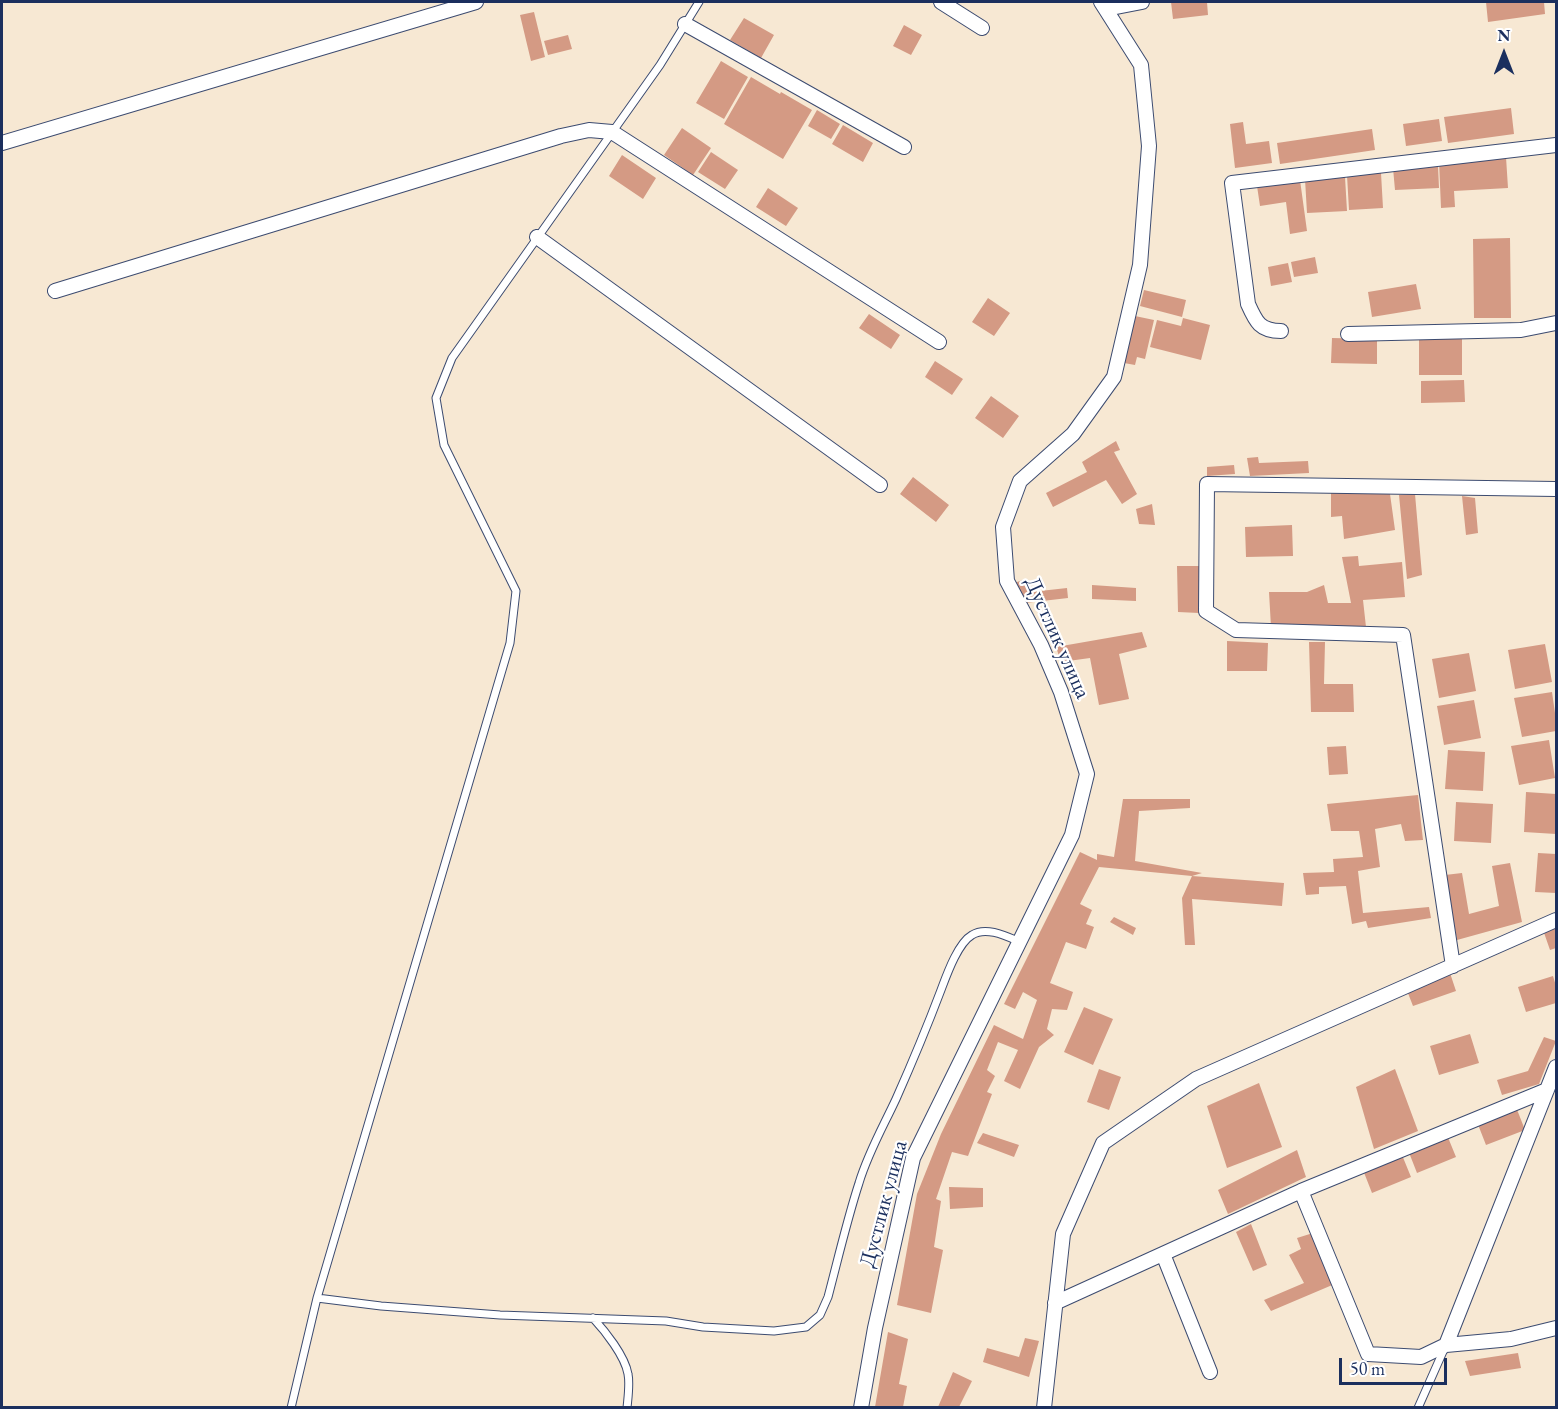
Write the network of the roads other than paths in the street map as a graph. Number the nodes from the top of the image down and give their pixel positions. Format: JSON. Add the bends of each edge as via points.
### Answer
{"nodes":[{"id":1,"x":476,"y":2,"type":"edge"},
{"id":2,"x":699,"y":2,"type":"edge"},
{"id":3,"x":940,"y":2,"type":"edge"},
{"id":4,"x":1142,"y":2,"type":"edge"},
{"id":5,"x":1104,"y":5,"type":"edge"},
{"id":6,"x":685,"y":24,"type":"junction"},
{"id":7,"x":982,"y":28,"type":"dead end"},
{"id":8,"x":612,"y":132,"type":"junction"},
{"id":9,"x":2,"y":143,"type":"edge"},
{"id":10,"x":1557,"y":145,"type":"edge"},
{"id":11,"x":904,"y":147,"type":"dead end"},
{"id":12,"x":537,"y":237,"type":"junction"},
{"id":13,"x":55,"y":291,"type":"dead end"},
{"id":14,"x":1557,"y":323,"type":"edge"},
{"id":15,"x":1281,"y":331,"type":"dead end"},
{"id":16,"x":1348,"y":334,"type":"dead end"},
{"id":17,"x":939,"y":342,"type":"dead end"},
{"id":18,"x":880,"y":485,"type":"dead end"},
{"id":19,"x":1557,"y":489,"type":"edge"},
{"id":20,"x":1557,"y":920,"type":"edge"},
{"id":21,"x":1020,"y":942,"type":"junction"},
{"id":22,"x":1453,"y":966,"type":"junction"},
{"id":23,"x":1557,"y":1067,"type":"edge"},
{"id":24,"x":1547,"y":1090,"type":"junction"},
{"id":25,"x":1301,"y":1191,"type":"junction"},
{"id":26,"x":1163,"y":1254,"type":"junction"},
{"id":27,"x":317,"y":1298,"type":"junction"},
{"id":28,"x":1055,"y":1303,"type":"junction"},
{"id":29,"x":593,"y":1318,"type":"junction"},
{"id":30,"x":1557,"y":1328,"type":"edge"},
{"id":31,"x":1446,"y":1345,"type":"junction"},
{"id":32,"x":1210,"y":1372,"type":"dead end"},
{"id":33,"x":291,"y":1407,"type":"edge"},
{"id":34,"x":627,"y":1407,"type":"edge"},
{"id":35,"x":861,"y":1407,"type":"edge"},
{"id":36,"x":1044,"y":1407,"type":"edge"},
{"id":37,"x":1418,"y":1407,"type":"edge"}],
"edges":[{"from":1,"to":9,"type":"street"},
{"from":2,"to":6,"type":"lane"},
{"from":3,"to":7,"type":"street"},
{"from":4,"to":5,"type":"street"},
{"from":5,"to":21,"type":"street","name":"Дустлик улица","via":[[1141,65],[1149,146],[1143,245],[1114,376],[1073,434],[1020,481],[1003,527],[1007,581],[1061,692],[1087,774],[1072,835]]},
{"from":6,"to":8,"type":"lane"},
{"from":6,"to":11,"type":"street"},
{"from":8,"to":12,"type":"lane"},
{"from":8,"to":13,"type":"street","via":[[588,130],[561,136]]},
{"from":8,"to":17,"type":"street"},
{"from":10,"to":15,"type":"street","via":[[1232,183],[1248,304],[1254,320],[1269,331]]},
{"from":12,"to":18,"type":"street"},
{"from":12,"to":27,"type":"lane","via":[[452,358],[436,398],[444,446],[516,591],[510,643]]},
{"from":14,"to":16,"type":"street","via":[[1521,330]]},
{"from":19,"to":22,"type":"street","via":[[1207,484],[1206,611],[1236,630],[1403,635]]},
{"from":20,"to":22,"type":"street"},
{"from":21,"to":29,"type":"lane","via":[[983,931],[965,940],[871,1150],[820,1315],[806,1327],[774,1331]]},
{"from":21,"to":35,"type":"street","name":"Дустлик улица","via":[[913,1158]]},
{"from":22,"to":28,"type":"street","via":[[1196,1079],[1103,1143],[1063,1234]]},
{"from":23,"to":24,"type":"street"},
{"from":24,"to":25,"type":"street"},
{"from":24,"to":31,"type":"street"},
{"from":25,"to":26,"type":"street"},
{"from":25,"to":31,"type":"street","via":[[1368,1354],[1421,1357]]},
{"from":26,"to":28,"type":"street"},
{"from":26,"to":32,"type":"street"},
{"from":27,"to":29,"type":"lane","via":[[500,1315]]},
{"from":27,"to":33,"type":"lane"},
{"from":28,"to":36,"type":"street"},
{"from":29,"to":34,"type":"lane","via":[[607,1334],[628,1374]]},
{"from":30,"to":31,"type":"street","via":[[1511,1339]]},
{"from":31,"to":37,"type":"lane"}]}
